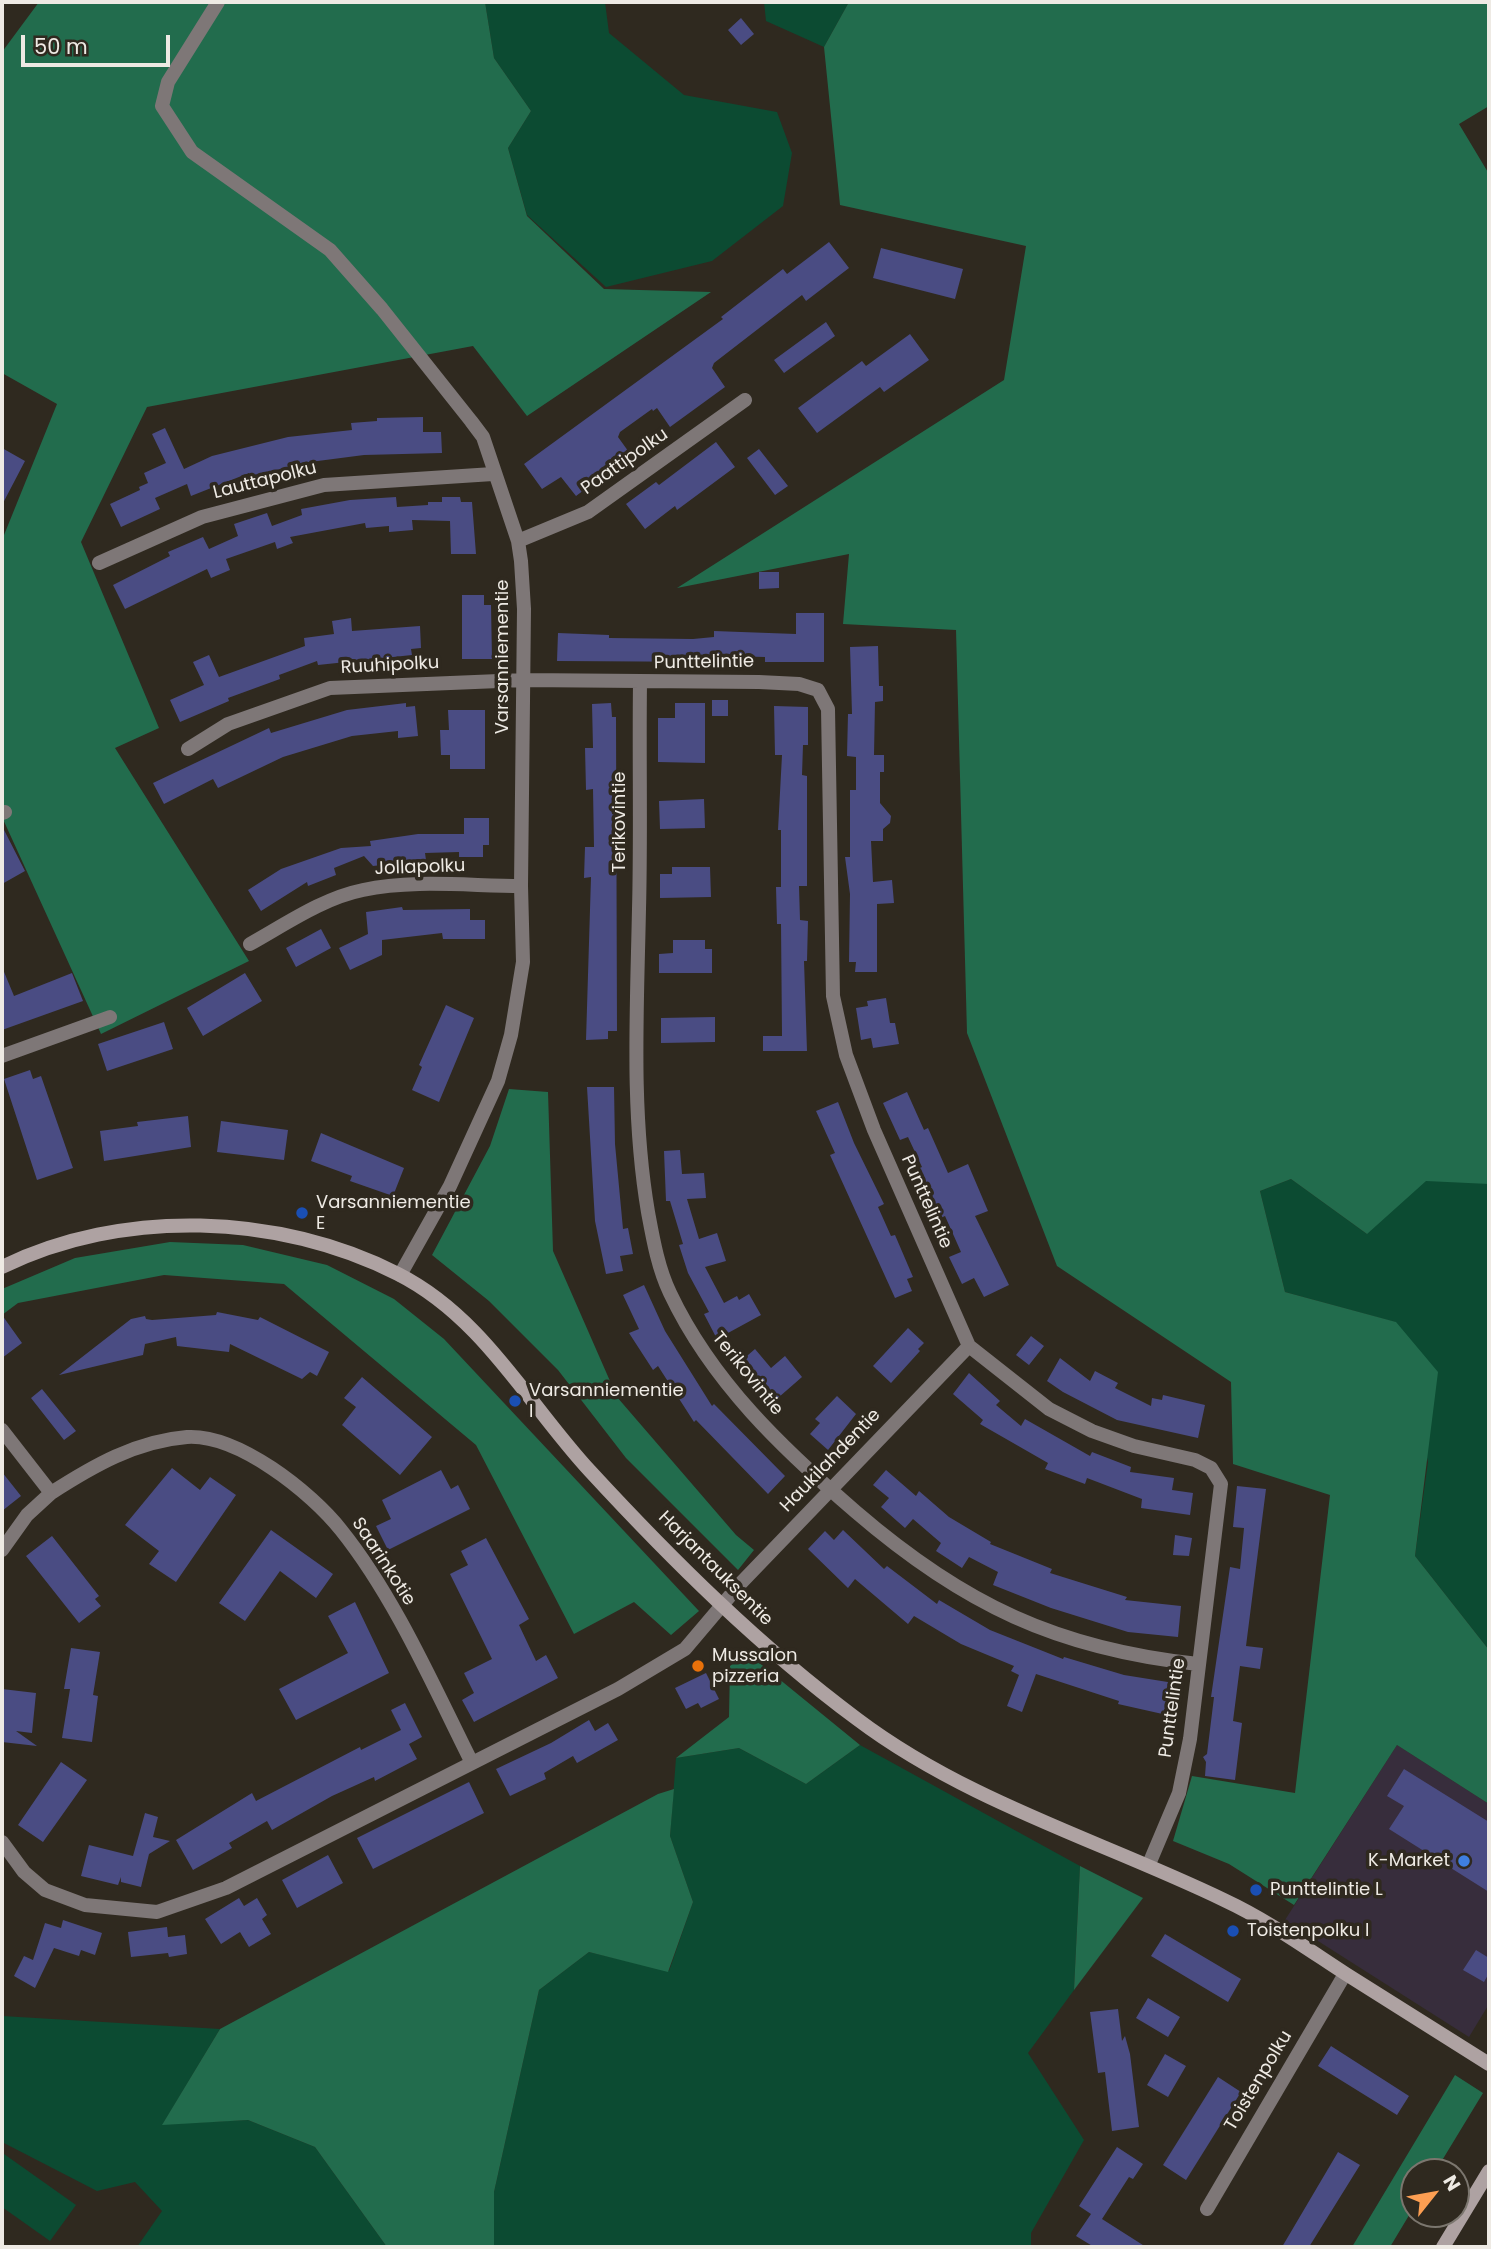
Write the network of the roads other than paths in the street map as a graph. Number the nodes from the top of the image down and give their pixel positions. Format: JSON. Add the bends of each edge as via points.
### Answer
{"nodes":[{"id":1,"x":218,"y":2,"type":"edge"},
{"id":2,"x":746,"y":400,"type":"dead end"},
{"id":3,"x":493,"y":474,"type":"junction"},
{"id":4,"x":518,"y":541,"type":"junction"},
{"id":5,"x":99,"y":563,"type":"dead end"},
{"id":6,"x":523,"y":680,"type":"junction"},
{"id":7,"x":640,"y":683,"type":"junction"},
{"id":8,"x":188,"y":749,"type":"dead end"},
{"id":9,"x":521,"y":886,"type":"junction"},
{"id":10,"x":250,"y":944,"type":"dead end"},
{"id":11,"x":110,"y":1017,"type":"dead end"},
{"id":12,"x":2,"y":1056,"type":"edge"},
{"id":13,"x":2,"y":1267,"type":"edge"},
{"id":14,"x":400,"y":1275,"type":"junction"},
{"id":15,"x":968,"y":1346,"type":"junction"},
{"id":16,"x":2,"y":1430,"type":"edge"},
{"id":17,"x":831,"y":1490,"type":"junction"},
{"id":18,"x":51,"y":1493,"type":"junction"},
{"id":19,"x":2,"y":1550,"type":"edge"},
{"id":20,"x":724,"y":1606,"type":"junction"},
{"id":21,"x":1198,"y":1664,"type":"junction"},
{"id":22,"x":471,"y":1761,"type":"junction"},
{"id":23,"x":2,"y":1842,"type":"edge"},
{"id":24,"x":1149,"y":1864,"type":"junction"},
{"id":25,"x":1345,"y":1974,"type":"junction"},
{"id":26,"x":1489,"y":2064,"type":"edge"},
{"id":27,"x":1489,"y":2171,"type":"edge"},
{"id":28,"x":1207,"y":2209,"type":"dead end"},
{"id":29,"x":1443,"y":2247,"type":"edge"}],
"edges":[{"from":1,"to":3,"type":"street","name":"Varsanniementie","via":[[168,82],[162,106],[192,152],[330,250],[483,437]]},
{"from":2,"to":4,"type":"street","name":"Paattipolku","via":[[588,512]]},
{"from":3,"to":4,"type":"street","name":"Varsanniementie"},
{"from":3,"to":5,"type":"street","name":"Lauttapolku","via":[[324,485],[202,517]]},
{"from":4,"to":6,"type":"street","name":"Varsanniementie","via":[[524,609]]},
{"from":6,"to":7,"type":"street","name":"Punttelintie"},
{"from":6,"to":8,"type":"street","name":"Ruuhipolku","via":[[330,688],[228,724]]},
{"from":6,"to":9,"type":"street","name":"Varsanniementie"},
{"from":7,"to":15,"type":"street","name":"Punttelintie","via":[[799,684],[818,690],[828,709],[833,996],[846,1055],[874,1130]]},
{"from":7,"to":17,"type":"street","name":"Terikovintie","via":[[638,1142],[654,1247],[668,1290],[697,1346],[755,1417]]},
{"from":9,"to":10,"type":"street","name":"Jollapolku","via":[[362,890],[326,902]]},
{"from":9,"to":14,"type":"street","name":"Varsanniementie","via":[[523,961],[498,1081],[450,1186]]},
{"from":11,"to":12,"type":"street"},
{"from":13,"to":14,"type":"street","name":"Harjantauksentie","via":[[52,1246],[178,1225],[278,1235],[337,1249]]},
{"from":14,"to":20,"type":"street","name":"Harjantauksentie","via":[[445,1306],[492,1349],[586,1467]]},
{"from":15,"to":17,"type":"street","name":"Haukilahdentie"},
{"from":15,"to":21,"type":"street","name":"Punttelintie","via":[[1049,1409],[1081,1426],[1211,1468],[1221,1484]]},
{"from":16,"to":18,"type":"street"},
{"from":17,"to":20,"type":"street","name":"Haukilahdentie"},
{"from":17,"to":21,"type":"street","name":"Terikovintie","via":[[903,1552],[993,1609],[1082,1644]]},
{"from":18,"to":19,"type":"street","name":"Saarinkotie","via":[[27,1515]]},
{"from":18,"to":22,"type":"street","name":"Saarinkotie","via":[[119,1453],[188,1437],[215,1439],[279,1473],[340,1528],[367,1567]]},
{"from":20,"to":22,"type":"street","via":[[685,1649],[618,1689]]},
{"from":20,"to":24,"type":"street","name":"Harjantauksentie","via":[[768,1649],[860,1722],[941,1773],[1024,1814]]},
{"from":21,"to":24,"type":"street","name":"Punttelintie","via":[[1179,1793]]},
{"from":22,"to":23,"type":"street","via":[[226,1888],[158,1912],[85,1905],[45,1890],[24,1872]]},
{"from":24,"to":25,"type":"street","name":"Harjantauksentie","via":[[1231,1903]]},
{"from":25,"to":26,"type":"street","name":"Harjantauksentie"},
{"from":25,"to":28,"type":"street","name":"Toistenpolku"},
{"from":27,"to":29,"type":"street"}]}
